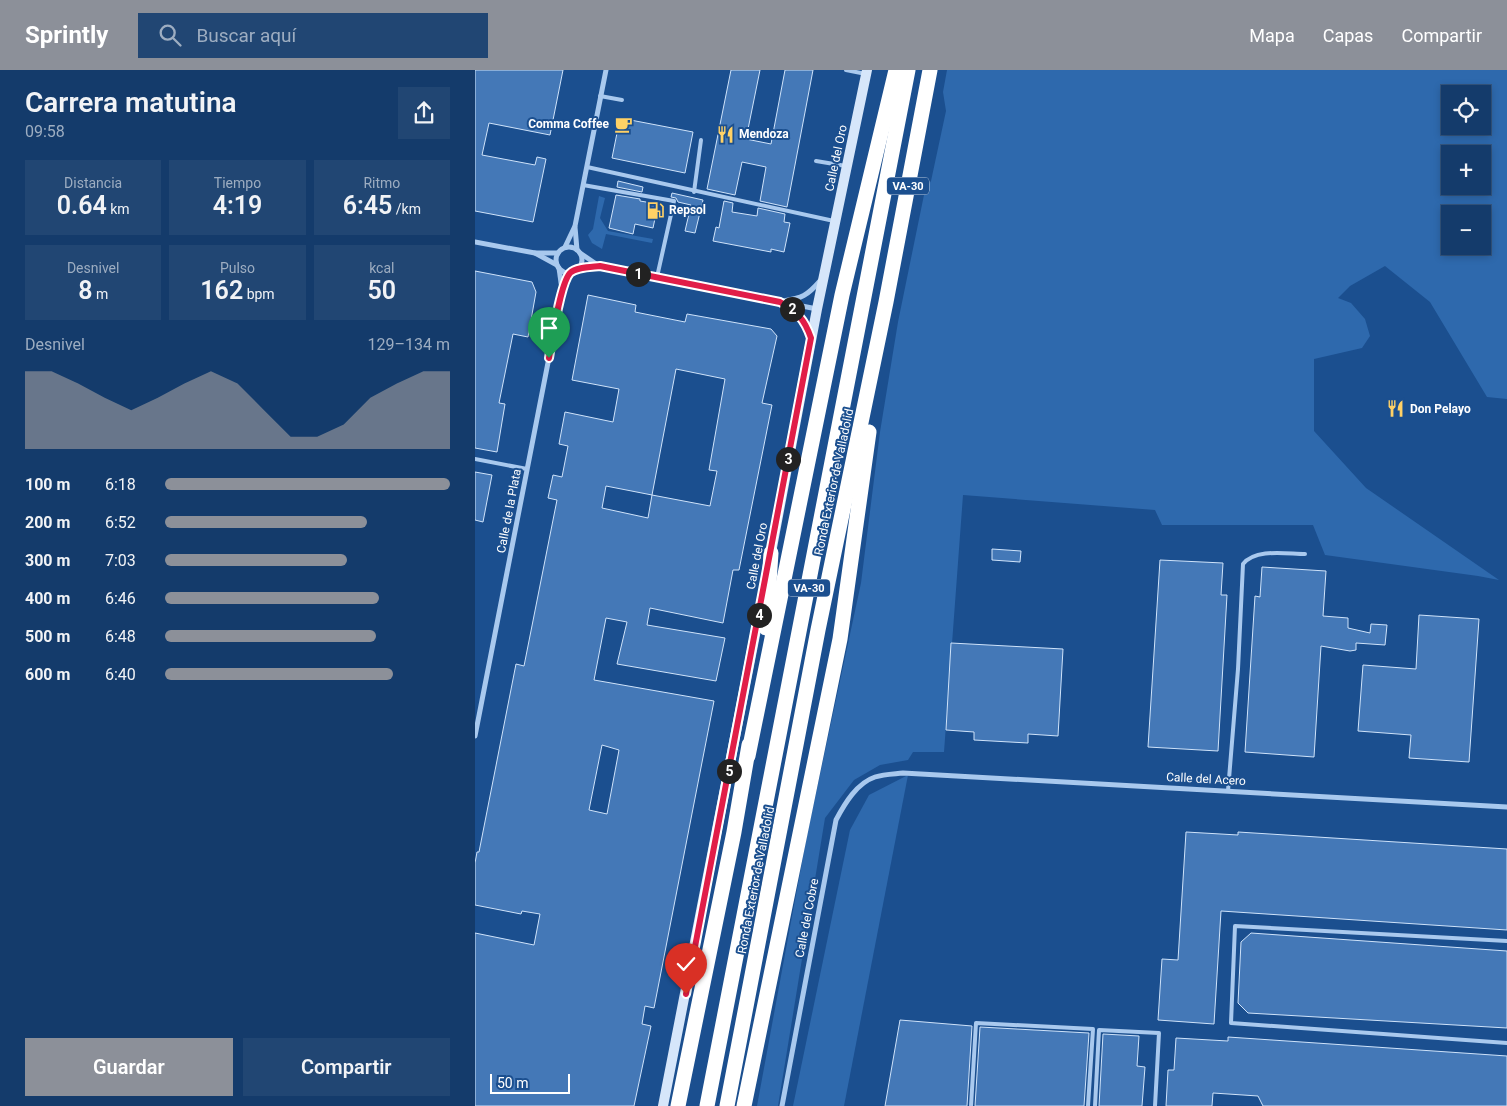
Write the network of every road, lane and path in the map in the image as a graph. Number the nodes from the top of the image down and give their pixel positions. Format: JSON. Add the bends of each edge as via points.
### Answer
{"nodes":[{"id":1,"x":605,"y":70,"type":"edge"},
{"id":2,"x":846,"y":70,"type":"edge"},
{"id":3,"x":896,"y":70,"type":"edge"},
{"id":4,"x":908,"y":70,"type":"edge"},
{"id":5,"x":930,"y":70,"type":"edge"},
{"id":6,"x":866,"y":72,"type":"edge"},
{"id":7,"x":601,"y":96,"type":"junction"},
{"id":8,"x":621,"y":100,"type":"dead end"},
{"id":9,"x":701,"y":140,"type":"dead end"},
{"id":10,"x":816,"y":161,"type":"dead end"},
{"id":11,"x":847,"y":166,"type":"junction"},
{"id":12,"x":587,"y":167,"type":"junction"},
{"id":13,"x":583,"y":185,"type":"junction"},
{"id":14,"x":694,"y":192,"type":"junction"},
{"id":15,"x":835,"y":222,"type":"junction"},
{"id":16,"x":575,"y":226,"type":"junction"},
{"id":17,"x":475,"y":242,"type":"edge"},
{"id":18,"x":565,"y":247,"type":"junction"},
{"id":19,"x":579,"y":252,"type":"junction"},
{"id":20,"x":535,"y":253,"type":"junction"},
{"id":21,"x":558,"y":253,"type":"junction"},
{"id":22,"x":600,"y":266,"type":"junction"},
{"id":23,"x":558,"y":267,"type":"junction"},
{"id":24,"x":577,"y":269,"type":"junction"},
{"id":25,"x":570,"y":272,"type":"junction"},
{"id":26,"x":657,"y":277,"type":"junction"},
{"id":27,"x":824,"y":278,"type":"junction"},
{"id":28,"x":562,"y":291,"type":"junction"},
{"id":29,"x":780,"y":302,"type":"junction"},
{"id":30,"x":887,"y":302,"type":"junction"},
{"id":31,"x":817,"y":309,"type":"junction"},
{"id":32,"x":811,"y":338,"type":"junction"},
{"id":33,"x":475,"y":459,"type":"edge"},
{"id":34,"x":527,"y":469,"type":"junction"},
{"id":35,"x":771,"y":553,"type":"junction"},
{"id":36,"x":1305,"y":554,"type":"dead end"},
{"id":37,"x":475,"y":736,"type":"edge"},
{"id":38,"x":748,"y":756,"type":"junction"},
{"id":39,"x":903,"y":773,"type":"joint"},
{"id":40,"x":1228,"y":791,"type":"junction"},
{"id":41,"x":1507,"y":807,"type":"edge"},
{"id":42,"x":1507,"y":941,"type":"edge"},
{"id":43,"x":1507,"y":1043,"type":"edge"},
{"id":44,"x":663,"y":1106,"type":"edge"},
{"id":45,"x":678,"y":1106,"type":"edge"},
{"id":46,"x":707,"y":1106,"type":"edge"},
{"id":47,"x":727,"y":1106,"type":"edge"},
{"id":48,"x":745,"y":1106,"type":"edge"},
{"id":49,"x":782,"y":1106,"type":"edge"},
{"id":50,"x":971,"y":1106,"type":"edge"},
{"id":51,"x":1088,"y":1106,"type":"edge"},
{"id":52,"x":1095,"y":1106,"type":"edge"},
{"id":53,"x":1155,"y":1106,"type":"edge"}],
"edges":[{"from":1,"to":7,"type":"street"},
{"from":2,"to":6,"type":"lane"},
{"from":3,"to":38,"type":"highway","via":[[842,295]]},
{"from":4,"to":46,"type":"highway","name":"Ronda Exterior de Valladolid","number":"VA-30"},
{"from":5,"to":30,"type":"highway","name":"Ronda Exterior de Valladolid","number":"VA-30"},
{"from":6,"to":11,"type":"street","name":"Calle del Oro"},
{"from":7,"to":8,"type":"lane"},
{"from":7,"to":12,"type":"street"},
{"from":9,"to":14,"type":"lane"},
{"from":10,"to":11,"type":"lane"},
{"from":11,"to":15,"type":"street","name":"Calle del Oro"},
{"from":12,"to":13,"type":"street"},
{"from":12,"to":14,"type":"lane"},
{"from":13,"to":16,"type":"street"},
{"from":13,"to":26,"type":"lane","via":[[674,202]]},
{"from":14,"to":15,"type":"lane"},
{"from":15,"to":27,"type":"street","name":"Calle del Oro"},
{"from":16,"to":18,"type":"street"},
{"from":16,"to":19,"type":"street"},
{"from":17,"to":20,"type":"street"},
{"from":18,"to":19,"type":"street"},
{"from":18,"to":21,"type":"street"},
{"from":19,"to":22,"type":"street"},
{"from":19,"to":24,"type":"street","via":[[581,262]]},
{"from":20,"to":21,"type":"street"},
{"from":20,"to":23,"type":"street"},
{"from":21,"to":23,"type":"street"},
{"from":22,"to":24,"type":"street"},
{"from":22,"to":26,"type":"street"},
{"from":23,"to":25,"type":"street"},
{"from":23,"to":28,"type":"street","name":"Calle de la Plata"},
{"from":24,"to":25,"type":"street"},
{"from":25,"to":28,"type":"street","name":"Calle de la Plata"},
{"from":26,"to":29,"type":"street"},
{"from":27,"to":29,"type":"street","via":[[802,298]]},
{"from":27,"to":31,"type":"street","name":"Calle del Oro"},
{"from":28,"to":34,"type":"street","name":"Calle de la Plata"},
{"from":29,"to":31,"type":"street"},
{"from":29,"to":32,"type":"street","via":[[806,323]]},
{"from":30,"to":47,"type":"highway","name":"Ronda Exterior de Valladolid","number":"VA-30","via":[[818,630]]},
{"from":30,"to":48,"type":"highway","via":[[840,639]]},
{"from":31,"to":32,"type":"street","name":"Calle del Oro"},
{"from":32,"to":35,"type":"street","name":"Calle del Oro"},
{"from":33,"to":34,"type":"lane"},
{"from":34,"to":37,"type":"street","name":"Calle de la Plata"},
{"from":35,"to":38,"type":"highway","via":[[765,646]]},
{"from":35,"to":44,"type":"street","name":"Calle del Oro"},
{"from":36,"to":40,"type":"lane","via":[[1265,554],[1250,557],[1243,564]]},
{"from":38,"to":45,"type":"highway"},
{"from":39,"to":40,"type":"street","name":"Calle del Acero"},
{"from":39,"to":49,"type":"street","name":"Calle del Cobre","via":[[875,777],[859,788],[845,802],[836,820]]},
{"from":40,"to":41,"type":"street","name":"Calle del Acero"},
{"from":42,"to":43,"type":"lane","via":[[1235,926],[1231,1023]]},
{"from":50,"to":51,"type":"lane","via":[[975,1023],[1093,1029]]},
{"from":52,"to":53,"type":"lane","via":[[1099,1030],[1159,1033]]}]}
